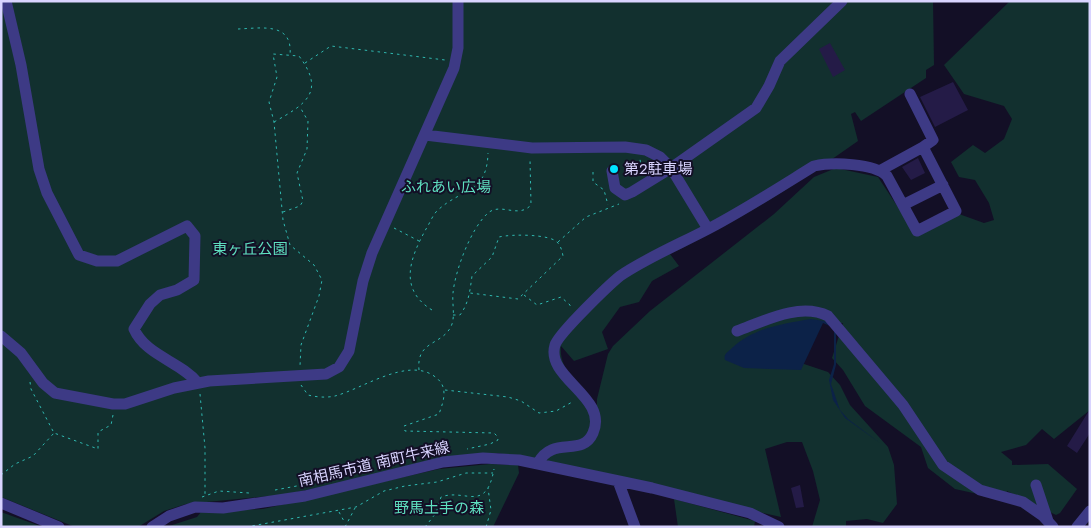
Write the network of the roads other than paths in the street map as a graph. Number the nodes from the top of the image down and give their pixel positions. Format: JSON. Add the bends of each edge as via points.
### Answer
{"nodes":[{"id":1,"x":6,"y":1,"type":"edge"},
{"id":2,"x":458,"y":1,"type":"edge"},
{"id":3,"x":842,"y":1,"type":"edge"},
{"id":4,"x":910,"y":94,"type":"dead end"},
{"id":5,"x":425,"y":136,"type":"junction"},
{"id":6,"x":923,"y":147,"type":"junction"},
{"id":7,"x":671,"y":168,"type":"junction"},
{"id":8,"x":881,"y":170,"type":"junction"},
{"id":9,"x":612,"y":171,"type":"dead end"},
{"id":10,"x":943,"y":185,"type":"junction"},
{"id":11,"x":903,"y":205,"type":"junction"},
{"id":12,"x":708,"y":229,"type":"junction"},
{"id":13,"x":737,"y":331,"type":"dead end"},
{"id":14,"x":1,"y":336,"type":"edge"},
{"id":15,"x":198,"y":383,"type":"junction"},
{"id":16,"x":538,"y":464,"type":"junction"},
{"id":17,"x":618,"y":481,"type":"junction"},
{"id":18,"x":1036,"y":485,"type":"dead end"},
{"id":19,"x":1,"y":503,"type":"edge"},
{"id":20,"x":1090,"y":511,"type":"edge"},
{"id":21,"x":1051,"y":524,"type":"edge"},
{"id":22,"x":59,"y":527,"type":"edge"},
{"id":23,"x":152,"y":527,"type":"edge"},
{"id":24,"x":635,"y":527,"type":"edge"},
{"id":25,"x":779,"y":527,"type":"edge"},
{"id":26,"x":1077,"y":527,"type":"edge"}],
"edges":[{"from":1,"to":15,"type":"street","via":[[39,169],[47,193],[79,255],[97,261],[117,260],[187,226],[195,236],[194,280],[160,295],[134,329],[139,341],[185,370]]},
{"from":2,"to":5,"type":"street","via":[[456,61]]},
{"from":3,"to":7,"type":"street","via":[[780,61],[756,108]]},
{"from":4,"to":6,"type":"street","via":[[933,140]]},
{"from":5,"to":7,"type":"street","via":[[532,148],[636,147],[653,153]]},
{"from":5,"to":15,"type":"street","via":[[362,281],[349,351],[339,367],[326,374]]},
{"from":6,"to":8,"type":"street"},
{"from":6,"to":10,"type":"street"},
{"from":7,"to":9,"type":"street","via":[[626,195],[615,188]]},
{"from":7,"to":12,"type":"street"},
{"from":8,"to":11,"type":"street"},
{"from":8,"to":12,"type":"street","via":[[830,163],[814,166]]},
{"from":10,"to":11,"type":"street"},
{"from":10,"to":11,"type":"street","via":[[956,211],[917,231]]},
{"from":12,"to":16,"type":"street","via":[[620,277],[556,344],[558,366],[594,410],[595,427],[588,441],[547,451]]},
{"from":13,"to":21,"type":"street","via":[[800,311],[819,311],[828,316],[899,400],[943,465],[980,490],[1023,502]]},
{"from":14,"to":15,"type":"street","via":[[21,353],[55,393],[125,404]]},
{"from":16,"to":17,"type":"street","name":"南相馬市道 南町牛来線"},
{"from":16,"to":23,"type":"street","name":"南相馬市道 南町牛来線","via":[[495,458],[443,462],[305,496],[224,508],[195,507],[169,516]]},
{"from":17,"to":24,"type":"street"},
{"from":17,"to":25,"type":"street","name":"南相馬市道 南町牛来線","via":[[750,513]]},
{"from":18,"to":21,"type":"street"},
{"from":19,"to":22,"type":"street"},
{"from":20,"to":26,"type":"street"}]}
